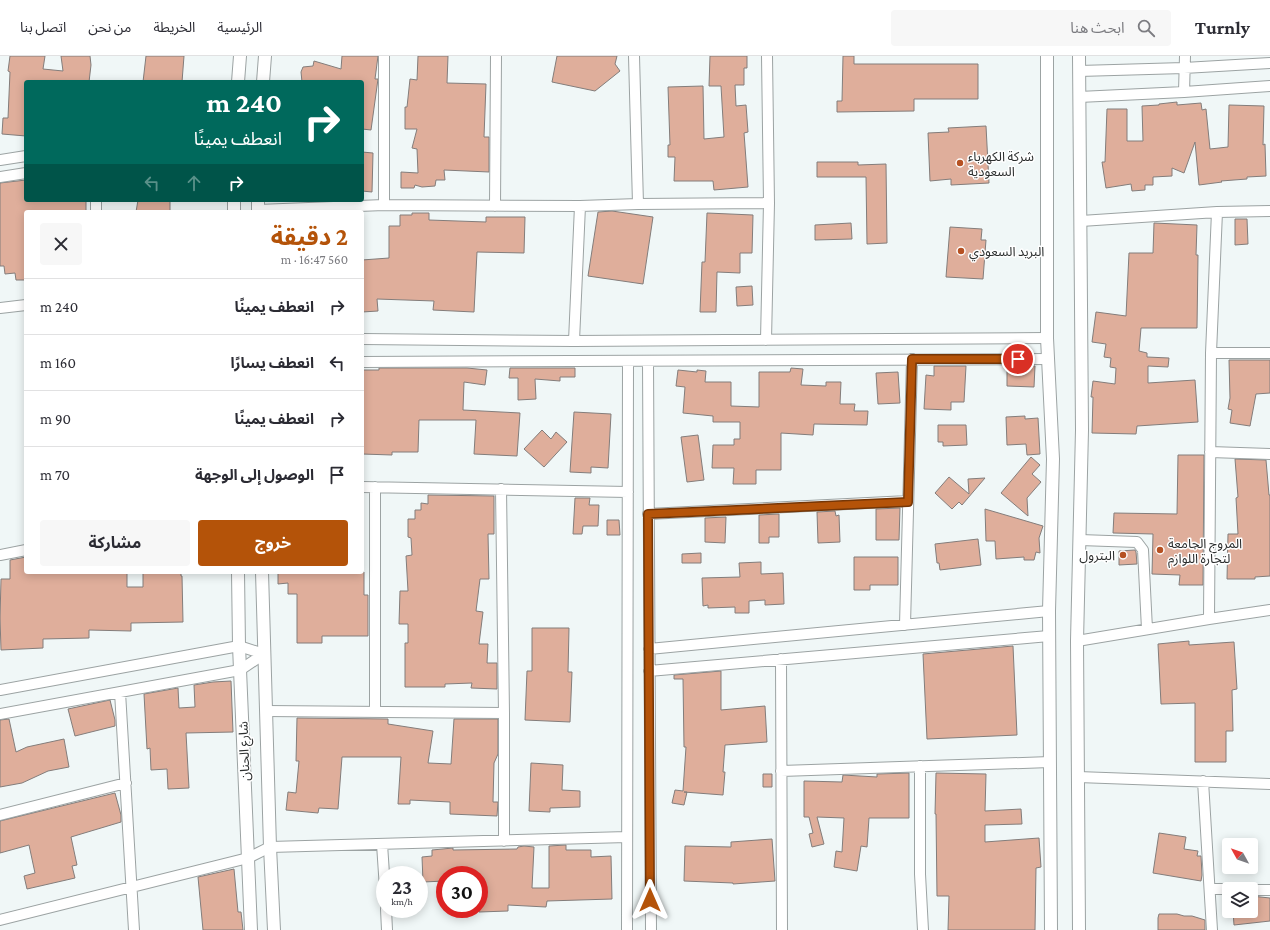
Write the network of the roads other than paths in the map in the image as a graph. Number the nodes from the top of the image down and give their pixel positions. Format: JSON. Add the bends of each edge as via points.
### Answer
{"nodes":[{"id":1,"x":240,"y":56,"type":"edge"},
{"id":2,"x":265,"y":56,"type":"edge"},
{"id":3,"x":384,"y":56,"type":"edge"},
{"id":4,"x":496,"y":56,"type":"edge"},
{"id":5,"x":634,"y":56,"type":"edge"},
{"id":6,"x":767,"y":56,"type":"edge"},
{"id":7,"x":1047,"y":56,"type":"edge"},
{"id":8,"x":1079,"y":56,"type":"edge"},
{"id":9,"x":1186,"y":56,"type":"edge"},
{"id":10,"x":1270,"y":63,"type":"edge"},
{"id":11,"x":1184,"y":68,"type":"junction"},
{"id":12,"x":1079,"y":71,"type":"junction"},
{"id":13,"x":238,"y":80,"type":"edge"},
{"id":14,"x":263,"y":80,"type":"edge"},
{"id":15,"x":1270,"y":86,"type":"edge"},
{"id":16,"x":1184,"y":92,"type":"junction"},
{"id":17,"x":1079,"y":97,"type":"junction"},
{"id":18,"x":24,"y":156,"type":"edge"},
{"id":19,"x":0,"y":160,"type":"edge"},
{"id":20,"x":24,"y":174,"type":"edge"},
{"id":21,"x":0,"y":177,"type":"edge"},
{"id":22,"x":638,"y":204,"type":"junction"},
{"id":23,"x":769,"y":204,"type":"junction"},
{"id":24,"x":384,"y":205,"type":"junction"},
{"id":25,"x":495,"y":206,"type":"junction"},
{"id":26,"x":580,"y":206,"type":"junction"},
{"id":27,"x":258,"y":207,"type":"edge"},
{"id":28,"x":1270,"y":211,"type":"edge"},
{"id":29,"x":1217,"y":212,"type":"junction"},
{"id":30,"x":1081,"y":221,"type":"junction"},
{"id":31,"x":24,"y":305,"type":"edge"},
{"id":32,"x":0,"y":308,"type":"edge"},
{"id":33,"x":1047,"y":338,"type":"junction"},
{"id":34,"x":364,"y":339,"type":"edge"},
{"id":35,"x":574,"y":340,"type":"junction"},
{"id":36,"x":766,"y":340,"type":"junction"},
{"id":37,"x":1211,"y":353,"type":"junction"},
{"id":38,"x":1270,"y":353,"type":"edge"},
{"id":39,"x":912,"y":359,"type":"junction"},
{"id":40,"x":1048,"y":359,"type":"junction"},
{"id":41,"x":628,"y":361,"type":"junction"},
{"id":42,"x":648,"y":361,"type":"junction"},
{"id":43,"x":364,"y":362,"type":"edge"},
{"id":44,"x":1210,"y":452,"type":"junction"},
{"id":45,"x":1270,"y":454,"type":"edge"},
{"id":46,"x":364,"y":487,"type":"edge"},
{"id":47,"x":375,"y":487,"type":"junction"},
{"id":48,"x":501,"y":490,"type":"junction"},
{"id":49,"x":628,"y":492,"type":"junction"},
{"id":50,"x":908,"y":502,"type":"junction"},
{"id":51,"x":648,"y":514,"type":"junction"},
{"id":52,"x":1080,"y":540,"type":"junction"},
{"id":53,"x":24,"y":550,"type":"edge"},
{"id":54,"x":0,"y":555,"type":"edge"},
{"id":55,"x":238,"y":574,"type":"edge"},
{"id":56,"x":262,"y":574,"type":"edge"},
{"id":57,"x":1270,"y":610,"type":"edge"},
{"id":58,"x":1049,"y":611,"type":"junction"},
{"id":59,"x":1209,"y":619,"type":"junction"},
{"id":60,"x":905,"y":625,"type":"junction"},
{"id":61,"x":1147,"y":629,"type":"junction"},
{"id":62,"x":1050,"y":636,"type":"junction"},
{"id":63,"x":1077,"y":641,"type":"junction"},
{"id":64,"x":239,"y":646,"type":"junction"},
{"id":65,"x":648,"y":649,"type":"junction"},
{"id":66,"x":264,"y":654,"type":"junction"},
{"id":67,"x":781,"y":660,"type":"junction"},
{"id":68,"x":240,"y":670,"type":"junction"},
{"id":69,"x":649,"y":671,"type":"junction"},
{"id":70,"x":0,"y":690,"type":"edge"},
{"id":71,"x":120,"y":692,"type":"junction"},
{"id":72,"x":266,"y":711,"type":"junction"},
{"id":73,"x":375,"y":712,"type":"junction"},
{"id":74,"x":504,"y":713,"type":"junction"},
{"id":75,"x":0,"y":714,"type":"edge"},
{"id":76,"x":1050,"y":762,"type":"junction"},
{"id":77,"x":920,"y":766,"type":"junction"},
{"id":78,"x":781,"y":771,"type":"junction"},
{"id":79,"x":1078,"y":777,"type":"junction"},
{"id":80,"x":1203,"y":781,"type":"junction"},
{"id":81,"x":126,"y":782,"type":"junction"},
{"id":82,"x":1270,"y":784,"type":"edge"},
{"id":83,"x":0,"y":815,"type":"edge"},
{"id":84,"x":627,"y":837,"type":"junction"},
{"id":85,"x":504,"y":841,"type":"junction"},
{"id":86,"x":382,"y":844,"type":"junction"},
{"id":87,"x":270,"y":847,"type":"junction"},
{"id":88,"x":248,"y":858,"type":"junction"},
{"id":89,"x":383,"y":866,"type":"edge"},
{"id":90,"x":132,"y":887,"type":"junction"},
{"id":91,"x":1210,"y":889,"type":"junction"},
{"id":92,"x":1222,"y":889,"type":"edge"},
{"id":93,"x":1258,"y":890,"type":"edge"},
{"id":94,"x":1270,"y":890,"type":"edge"},
{"id":95,"x":387,"y":918,"type":"edge"},
{"id":96,"x":0,"y":920,"type":"edge"},
{"id":97,"x":134,"y":930,"type":"edge"},
{"id":98,"x":251,"y":930,"type":"edge"},
{"id":99,"x":274,"y":930,"type":"edge"},
{"id":100,"x":388,"y":930,"type":"edge"},
{"id":101,"x":627,"y":930,"type":"edge"},
{"id":102,"x":651,"y":930,"type":"edge"},
{"id":103,"x":782,"y":930,"type":"edge"},
{"id":104,"x":923,"y":930,"type":"edge"},
{"id":105,"x":1051,"y":930,"type":"edge"},
{"id":106,"x":1079,"y":930,"type":"edge"},
{"id":107,"x":1212,"y":930,"type":"edge"}],
"edges":[{"from":1,"to":13,"type":"street"},
{"from":2,"to":14,"type":"street"},
{"from":3,"to":24,"type":"street"},
{"from":4,"to":25,"type":"street"},
{"from":5,"to":22,"type":"street"},
{"from":6,"to":23,"type":"street"},
{"from":7,"to":33,"type":"street"},
{"from":8,"to":12,"type":"street"},
{"from":9,"to":11,"type":"street"},
{"from":10,"to":11,"type":"street"},
{"from":11,"to":12,"type":"street"},
{"from":11,"to":16,"type":"street"},
{"from":12,"to":17,"type":"street"},
{"from":15,"to":16,"type":"street"},
{"from":16,"to":17,"type":"street"},
{"from":17,"to":30,"type":"street"},
{"from":18,"to":19,"type":"street"},
{"from":20,"to":21,"type":"street"},
{"from":22,"to":23,"type":"street"},
{"from":22,"to":26,"type":"street"},
{"from":23,"to":36,"type":"street"},
{"from":24,"to":25,"type":"street"},
{"from":24,"to":27,"type":"street"},
{"from":25,"to":26,"type":"street"},
{"from":26,"to":35,"type":"street"},
{"from":28,"to":29,"type":"street"},
{"from":29,"to":30,"type":"street"},
{"from":29,"to":37,"type":"street"},
{"from":30,"to":52,"type":"street"},
{"from":31,"to":32,"type":"street"},
{"from":33,"to":36,"type":"street"},
{"from":33,"to":40,"type":"street"},
{"from":34,"to":35,"type":"street"},
{"from":35,"to":36,"type":"street"},
{"from":37,"to":38,"type":"street"},
{"from":37,"to":44,"type":"street"},
{"from":39,"to":40,"type":"street"},
{"from":39,"to":42,"type":"street"},
{"from":39,"to":50,"type":"street"},
{"from":40,"to":58,"type":"street","via":[[1053,459]]},
{"from":41,"to":42,"type":"street"},
{"from":41,"to":43,"type":"street"},
{"from":41,"to":49,"type":"street"},
{"from":42,"to":51,"type":"street"},
{"from":44,"to":45,"type":"street"},
{"from":44,"to":59,"type":"street"},
{"from":46,"to":47,"type":"street"},
{"from":47,"to":48,"type":"street"},
{"from":47,"to":73,"type":"street"},
{"from":48,"to":49,"type":"street"},
{"from":48,"to":74,"type":"street"},
{"from":49,"to":84,"type":"street"},
{"from":50,"to":51,"type":"street"},
{"from":50,"to":60,"type":"street"},
{"from":51,"to":65,"type":"street"},
{"from":52,"to":61,"type":"street","via":[[1137,542],[1144,550]]},
{"from":52,"to":63,"type":"street"},
{"from":53,"to":54,"type":"street"},
{"from":55,"to":64,"type":"street","name":"شارع الحنان"},
{"from":56,"to":66,"type":"street","name":"شارع الحنان"},
{"from":57,"to":59,"type":"street"},
{"from":58,"to":60,"type":"street"},
{"from":58,"to":62,"type":"street"},
{"from":59,"to":61,"type":"street"},
{"from":60,"to":65,"type":"street"},
{"from":61,"to":63,"type":"street"},
{"from":62,"to":67,"type":"street"},
{"from":62,"to":76,"type":"street"},
{"from":63,"to":79,"type":"street"},
{"from":64,"to":66,"type":"street"},
{"from":64,"to":68,"type":"street","name":"شارع الحنان"},
{"from":64,"to":70,"type":"street"},
{"from":65,"to":69,"type":"street"},
{"from":66,"to":68,"type":"street"},
{"from":66,"to":72,"type":"street","name":"شارع الحنان"},
{"from":67,"to":69,"type":"street"},
{"from":67,"to":78,"type":"street"},
{"from":68,"to":71,"type":"street"},
{"from":68,"to":88,"type":"street","name":"شارع الحنان"},
{"from":69,"to":102,"type":"street"},
{"from":71,"to":75,"type":"street"},
{"from":71,"to":81,"type":"street"},
{"from":72,"to":73,"type":"street"},
{"from":72,"to":87,"type":"street","name":"شارع الحنان"},
{"from":73,"to":74,"type":"street"},
{"from":74,"to":85,"type":"street"},
{"from":76,"to":77,"type":"street"},
{"from":76,"to":105,"type":"street"},
{"from":77,"to":78,"type":"street"},
{"from":77,"to":104,"type":"street"},
{"from":78,"to":103,"type":"street"},
{"from":79,"to":80,"type":"street"},
{"from":79,"to":106,"type":"street"},
{"from":80,"to":82,"type":"street"},
{"from":80,"to":91,"type":"street"},
{"from":81,"to":83,"type":"street"},
{"from":81,"to":90,"type":"street"},
{"from":84,"to":85,"type":"street"},
{"from":84,"to":101,"type":"street"},
{"from":85,"to":86,"type":"street"},
{"from":86,"to":87,"type":"street"},
{"from":86,"to":89,"type":"street"},
{"from":87,"to":88,"type":"street"},
{"from":87,"to":99,"type":"street","name":"شارع الحنان"},
{"from":88,"to":90,"type":"street"},
{"from":88,"to":98,"type":"street","name":"شارع الحنان"},
{"from":90,"to":96,"type":"street"},
{"from":90,"to":97,"type":"street"},
{"from":91,"to":92,"type":"street"},
{"from":91,"to":107,"type":"street"},
{"from":93,"to":94,"type":"street"},
{"from":95,"to":100,"type":"street"}]}
